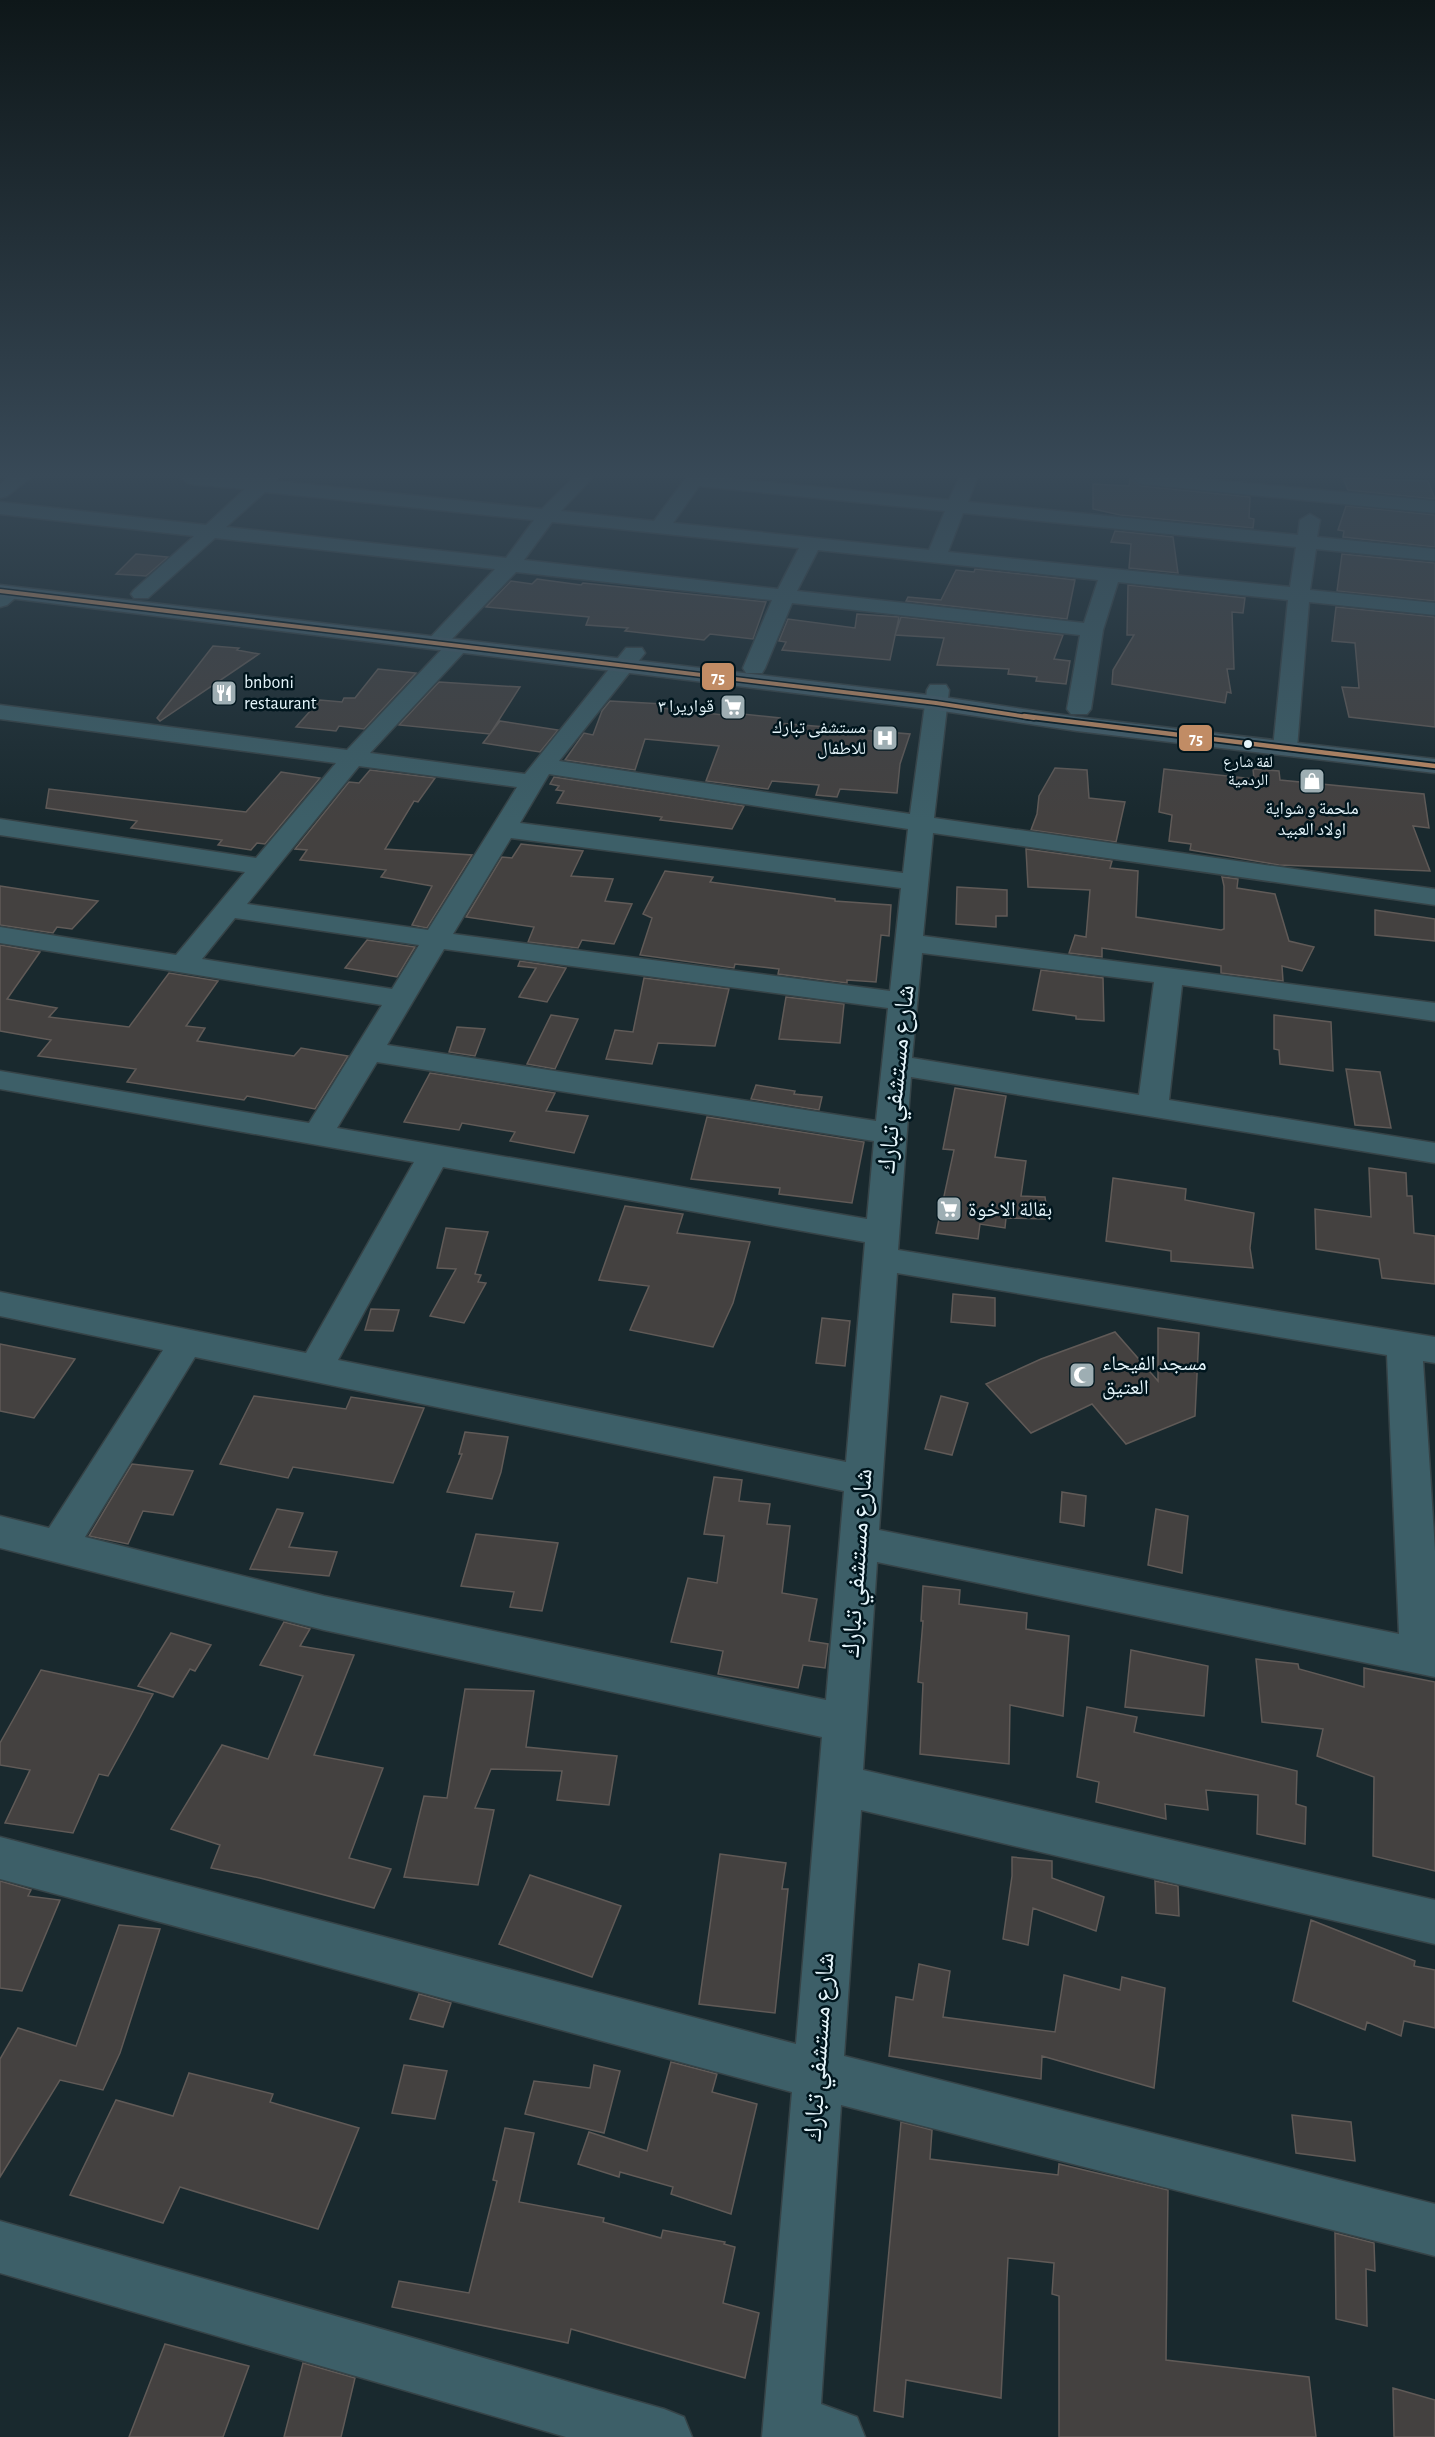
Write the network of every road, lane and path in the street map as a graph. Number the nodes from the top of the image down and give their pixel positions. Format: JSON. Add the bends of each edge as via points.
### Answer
{"nodes":[{"id":1,"x":9,"y":592,"type":"edge"},
{"id":2,"x":36,"y":592,"type":"edge"},
{"id":3,"x":143,"y":592,"type":"edge"},
{"id":4,"x":488,"y":592,"type":"edge"},
{"id":5,"x":748,"y":592,"type":"edge"},
{"id":6,"x":786,"y":592,"type":"edge"},
{"id":7,"x":1105,"y":592,"type":"edge"},
{"id":8,"x":1261,"y":592,"type":"edge"},
{"id":9,"x":1300,"y":592,"type":"edge"},
{"id":10,"x":141,"y":594,"type":"junction"},
{"id":11,"x":784,"y":596,"type":"junction"},
{"id":12,"x":1299,"y":596,"type":"junction"},
{"id":13,"x":1435,"y":609,"type":"edge"},
{"id":14,"x":1092,"y":630,"type":"junction"},
{"id":15,"x":447,"y":641,"type":"junction"},
{"id":16,"x":630,"y":659,"type":"junction"},
{"id":17,"x":754,"y":668,"type":"junction"},
{"id":18,"x":937,"y":696,"type":"junction"},
{"id":19,"x":1079,"y":709,"type":"junction"},
{"id":20,"x":0,"y":712,"type":"edge"},
{"id":21,"x":1286,"y":741,"type":"junction"},
{"id":22,"x":1435,"y":753,"type":"edge"},
{"id":23,"x":351,"y":760,"type":"junction"},
{"id":24,"x":1435,"y":766,"type":"edge"},
{"id":25,"x":537,"y":774,"type":"junction"},
{"id":26,"x":921,"y":824,"type":"junction"},
{"id":27,"x":0,"y":827,"type":"edge"},
{"id":28,"x":504,"y":829,"type":"junction"},
{"id":29,"x":261,"y":867,"type":"junction"},
{"id":30,"x":915,"y":882,"type":"junction"},
{"id":31,"x":1435,"y":897,"type":"edge"},
{"id":32,"x":227,"y":909,"type":"junction"},
{"id":33,"x":0,"y":935,"type":"edge"},
{"id":34,"x":438,"y":940,"type":"junction"},
{"id":35,"x":910,"y":943,"type":"junction"},
{"id":36,"x":185,"y":962,"type":"junction"},
{"id":37,"x":1169,"y":975,"type":"junction"},
{"id":38,"x":400,"y":999,"type":"junction"},
{"id":39,"x":903,"y":1000,"type":"junction"},
{"id":40,"x":1435,"y":1012,"type":"edge"},
{"id":41,"x":367,"y":1051,"type":"junction"},
{"id":42,"x":897,"y":1065,"type":"junction"},
{"id":43,"x":0,"y":1080,"type":"edge"},
{"id":44,"x":1154,"y":1107,"type":"junction"},
{"id":45,"x":890,"y":1133,"type":"junction"},
{"id":46,"x":317,"y":1135,"type":"junction"},
{"id":47,"x":1435,"y":1153,"type":"edge"},
{"id":48,"x":433,"y":1155,"type":"junction"},
{"id":49,"x":881,"y":1246,"type":"junction"},
{"id":50,"x":0,"y":1304,"type":"edge"},
{"id":51,"x":187,"y":1341,"type":"junction"},
{"id":52,"x":1420,"y":1348,"type":"edge"},
{"id":53,"x":316,"y":1366,"type":"junction"},
{"id":54,"x":862,"y":1480,"type":"junction"},
{"id":55,"x":0,"y":1532,"type":"edge"},
{"id":56,"x":860,"y":1542,"type":"junction"},
{"id":57,"x":59,"y":1546,"type":"junction"},
{"id":58,"x":1428,"y":1657,"type":"edge"},
{"id":59,"x":845,"y":1722,"type":"junction"},
{"id":60,"x":839,"y":1785,"type":"junction"},
{"id":61,"x":0,"y":1858,"type":"edge"},
{"id":62,"x":1435,"y":1922,"type":"edge"},
{"id":63,"x":817,"y":2074,"type":"junction"},
{"id":64,"x":1435,"y":2230,"type":"edge"},
{"id":65,"x":0,"y":2247,"type":"edge"},
{"id":66,"x":806,"y":2432,"type":"edge"},
{"id":67,"x":664,"y":2437,"type":"edge"}],
"edges":[{"from":1,"to":15,"type":"main road"},
{"from":2,"to":10,"type":"main road"},
{"from":3,"to":10,"type":"street"},
{"from":4,"to":15,"type":"street"},
{"from":5,"to":11,"type":"street"},
{"from":6,"to":11,"type":"street"},
{"from":7,"to":14,"type":"street"},
{"from":8,"to":12,"type":"street"},
{"from":9,"to":12,"type":"street"},
{"from":10,"to":15,"type":"main road"},
{"from":11,"to":14,"type":"street"},
{"from":11,"to":17,"type":"street"},
{"from":12,"to":13,"type":"street"},
{"from":12,"to":21,"type":"street"},
{"from":14,"to":19,"type":"street"},
{"from":15,"to":16,"type":"main road"},
{"from":15,"to":23,"type":"street"},
{"from":16,"to":17,"type":"main road"},
{"from":16,"to":18,"type":"main road"},
{"from":16,"to":25,"type":"street"},
{"from":17,"to":18,"type":"main road"},
{"from":18,"to":19,"type":"main road"},
{"from":18,"to":21,"type":"main road","via":[[1077,724]]},
{"from":18,"to":26,"type":"street","name":"شارع مستشفي تبارك"},
{"from":19,"to":21,"type":"main road"},
{"from":20,"to":23,"type":"street"},
{"from":21,"to":22,"type":"main road"},
{"from":21,"to":24,"type":"main road"},
{"from":23,"to":25,"type":"street"},
{"from":23,"to":29,"type":"street"},
{"from":25,"to":26,"type":"street"},
{"from":25,"to":28,"type":"street"},
{"from":26,"to":30,"type":"street","name":"شارع مستشفي تبارك"},
{"from":26,"to":31,"type":"street"},
{"from":27,"to":29,"type":"street"},
{"from":28,"to":30,"type":"street"},
{"from":28,"to":34,"type":"street"},
{"from":29,"to":32,"type":"street"},
{"from":30,"to":35,"type":"street","name":"شارع مستشفي تبارك"},
{"from":32,"to":34,"type":"street"},
{"from":32,"to":36,"type":"street"},
{"from":33,"to":36,"type":"street"},
{"from":34,"to":38,"type":"street"},
{"from":34,"to":39,"type":"street"},
{"from":35,"to":37,"type":"street"},
{"from":35,"to":39,"type":"street","name":"شارع مستشفي تبارك"},
{"from":36,"to":38,"type":"street"},
{"from":37,"to":40,"type":"street"},
{"from":37,"to":44,"type":"street"},
{"from":38,"to":41,"type":"street"},
{"from":39,"to":42,"type":"street","name":"شارع مستشفي تبارك"},
{"from":41,"to":45,"type":"street"},
{"from":41,"to":46,"type":"street"},
{"from":42,"to":44,"type":"street"},
{"from":42,"to":45,"type":"street","name":"شارع مستشفي تبارك"},
{"from":43,"to":46,"type":"street"},
{"from":44,"to":47,"type":"street"},
{"from":45,"to":49,"type":"street","name":"شارع مستشفي تبارك"},
{"from":46,"to":48,"type":"street"},
{"from":48,"to":49,"type":"street"},
{"from":48,"to":53,"type":"street"},
{"from":49,"to":52,"type":"street"},
{"from":49,"to":54,"type":"street","name":"شارع مستشفي تبارك"},
{"from":50,"to":51,"type":"street"},
{"from":51,"to":53,"type":"street"},
{"from":51,"to":57,"type":"street"},
{"from":52,"to":58,"type":"street"},
{"from":53,"to":54,"type":"street"},
{"from":54,"to":56,"type":"street","name":"شارع مستشفي تبارك"},
{"from":55,"to":57,"type":"street"},
{"from":56,"to":58,"type":"street"},
{"from":56,"to":59,"type":"street","name":"شارع مستشفي تبارك"},
{"from":57,"to":59,"type":"street","via":[[324,1613]]},
{"from":59,"to":60,"type":"street","name":"شارع مستشفي تبارك"},
{"from":60,"to":62,"type":"street"},
{"from":60,"to":63,"type":"street","name":"شارع مستشفي تبارك"},
{"from":61,"to":63,"type":"street"},
{"from":63,"to":64,"type":"street"},
{"from":63,"to":66,"type":"street","name":"شارع مستشفي تبارك"},
{"from":65,"to":67,"type":"street"}]}
